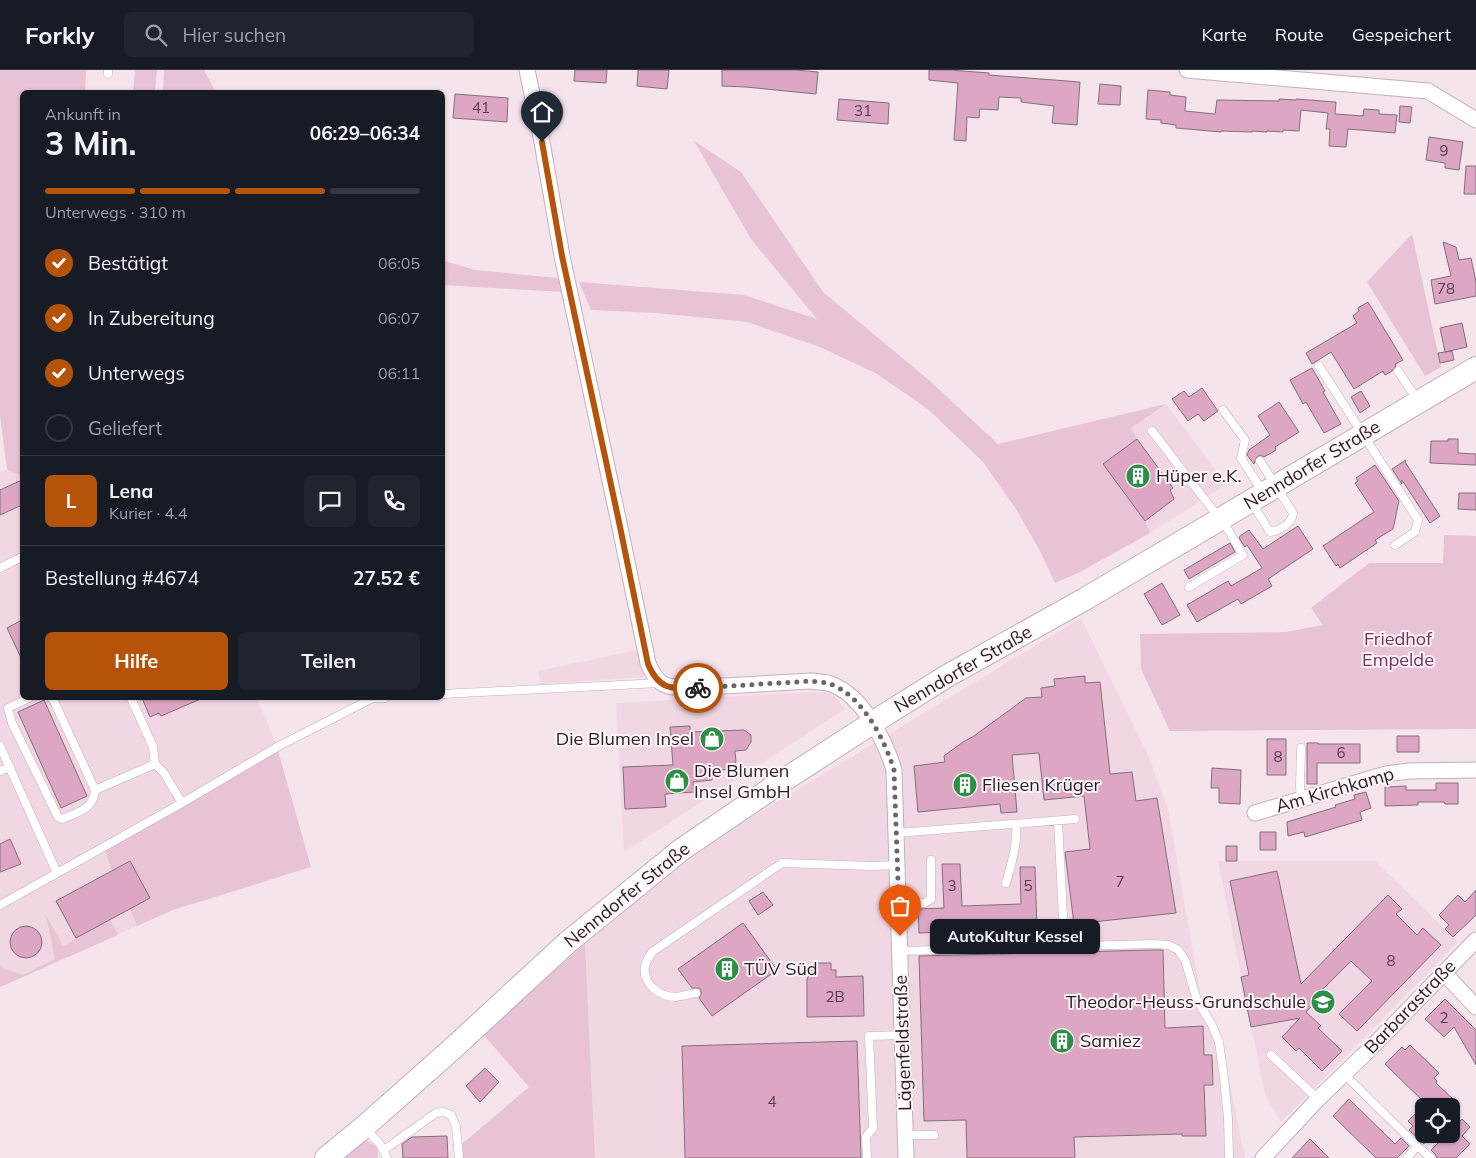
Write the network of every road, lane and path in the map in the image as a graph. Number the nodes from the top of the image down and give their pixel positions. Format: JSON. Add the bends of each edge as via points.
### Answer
{"nodes":[{"id":1,"x":527,"y":70,"type":"edge"},
{"id":2,"x":1187,"y":70,"type":"edge"},
{"id":3,"x":1318,"y":76,"type":"edge"},
{"id":4,"x":1476,"y":120,"type":"edge"},
{"id":5,"x":1319,"y":366,"type":"dead end"},
{"id":6,"x":1476,"y":368,"type":"edge"},
{"id":7,"x":1398,"y":371,"type":"dead end"},
{"id":8,"x":1419,"y":402,"type":"junction"},
{"id":9,"x":1223,"y":410,"type":"dead end"},
{"id":10,"x":1152,"y":431,"type":"dead end"},
{"id":11,"x":1363,"y":434,"type":"junction"},
{"id":12,"x":1260,"y":461,"type":"dead end"},
{"id":13,"x":1264,"y":494,"type":"junction"},
{"id":14,"x":1220,"y":520,"type":"junction"},
{"id":15,"x":1396,"y":545,"type":"dead end"},
{"id":16,"x":20,"y":558,"type":"edge"},
{"id":17,"x":0,"y":568,"type":"edge"},
{"id":18,"x":1189,"y":587,"type":"dead end"},
{"id":19,"x":660,"y":683,"type":"junction"},
{"id":20,"x":445,"y":694,"type":"edge"},
{"id":21,"x":25,"y":700,"type":"edge"},
{"id":22,"x":53,"y":700,"type":"edge"},
{"id":23,"x":132,"y":700,"type":"edge"},
{"id":24,"x":369,"y":700,"type":"edge"},
{"id":25,"x":4,"y":710,"type":"edge"},
{"id":26,"x":872,"y":723,"type":"junction"},
{"id":27,"x":0,"y":746,"type":"edge"},
{"id":28,"x":1301,"y":748,"type":"dead end"},
{"id":29,"x":155,"y":764,"type":"junction"},
{"id":30,"x":10,"y":767,"type":"junction"},
{"id":31,"x":1476,"y":770,"type":"edge"},
{"id":32,"x":0,"y":771,"type":"edge"},
{"id":33,"x":95,"y":790,"type":"junction"},
{"id":34,"x":1301,"y":799,"type":"junction"},
{"id":35,"x":182,"y":803,"type":"junction"},
{"id":36,"x":1255,"y":813,"type":"dead end"},
{"id":37,"x":1075,"y":819,"type":"dead end"},
{"id":38,"x":1058,"y":821,"type":"junction"},
{"id":39,"x":1016,"y":824,"type":"junction"},
{"id":40,"x":897,"y":833,"type":"junction"},
{"id":41,"x":931,"y":860,"type":"dead end"},
{"id":42,"x":897,"y":865,"type":"junction"},
{"id":43,"x":57,"y":873,"type":"junction"},
{"id":44,"x":1006,"y":884,"type":"dead end"},
{"id":45,"x":0,"y":904,"type":"edge"},
{"id":46,"x":898,"y":905,"type":"junction"},
{"id":47,"x":1063,"y":916,"type":"dead end"},
{"id":48,"x":1476,"y":940,"type":"edge"},
{"id":49,"x":900,"y":951,"type":"junction"},
{"id":50,"x":1444,"y":973,"type":"junction"},
{"id":51,"x":696,"y":993,"type":"dead end"},
{"id":52,"x":1476,"y":1007,"type":"edge"},
{"id":53,"x":902,"y":1035,"type":"junction"},
{"id":54,"x":1270,"y":1055,"type":"dead end"},
{"id":55,"x":1344,"y":1074,"type":"junction"},
{"id":56,"x":1318,"y":1099,"type":"junction"},
{"id":57,"x":364,"y":1127,"type":"junction"},
{"id":58,"x":905,"y":1135,"type":"junction"},
{"id":59,"x":934,"y":1135,"type":"dead end"},
{"id":60,"x":1417,"y":1146,"type":"junction"},
{"id":61,"x":384,"y":1150,"type":"junction"},
{"id":62,"x":326,"y":1158,"type":"edge"},
{"id":63,"x":388,"y":1158,"type":"edge"},
{"id":64,"x":458,"y":1158,"type":"edge"},
{"id":65,"x":866,"y":1158,"type":"edge"},
{"id":66,"x":906,"y":1158,"type":"edge"},
{"id":67,"x":1229,"y":1158,"type":"edge"},
{"id":68,"x":1263,"y":1158,"type":"edge"},
{"id":69,"x":1407,"y":1158,"type":"edge"},
{"id":70,"x":1431,"y":1158,"type":"edge"}],
"edges":[{"from":1,"to":19,"type":"street","via":[[562,256],[648,664]]},
{"from":2,"to":3,"type":"street"},
{"from":3,"to":4,"type":"street","via":[[1428,90]]},
{"from":5,"to":11,"type":"lane"},
{"from":6,"to":8,"type":"street","name":"Nenndorfer Straße"},
{"from":7,"to":8,"type":"lane"},
{"from":8,"to":11,"type":"street","name":"Nenndorfer Straße"},
{"from":9,"to":13,"type":"lane","via":[[1245,440],[1242,458]]},
{"from":10,"to":14,"type":"lane"},
{"from":11,"to":13,"type":"street","name":"Nenndorfer Straße"},
{"from":11,"to":15,"type":"lane","via":[[1418,520],[1415,532]]},
{"from":12,"to":13,"type":"lane"},
{"from":13,"to":13,"type":"lane","via":[[1293,514],[1289,522],[1276,532],[1270,532]]},
{"from":13,"to":14,"type":"street","name":"Nenndorfer Straße"},
{"from":14,"to":18,"type":"lane","via":[[1243,555]]},
{"from":14,"to":26,"type":"street","name":"Nenndorfer Straße","via":[[947,676]]},
{"from":16,"to":17,"type":"lane"},
{"from":19,"to":20,"type":"lane"},
{"from":19,"to":26,"type":"street","name":"Lägenfeldstraße","via":[[671,688],[811,681],[829,683],[852,697]]},
{"from":21,"to":25,"type":"lane"},
{"from":22,"to":33,"type":"lane"},
{"from":23,"to":29,"type":"lane","via":[[153,747]]},
{"from":24,"to":35,"type":"lane","via":[[277,747]]},
{"from":25,"to":33,"type":"lane","via":[[58,817],[62,819],[89,806],[95,798]]},
{"from":26,"to":40,"type":"street","name":"Lägenfeldstraße","via":[[881,735],[894,770]]},
{"from":26,"to":57,"type":"street","name":"Nenndorfer Straße","via":[[681,850],[568,942]]},
{"from":27,"to":30,"type":"lane"},
{"from":28,"to":34,"type":"lane"},
{"from":29,"to":33,"type":"lane"},
{"from":29,"to":35,"type":"lane"},
{"from":30,"to":32,"type":"lane"},
{"from":30,"to":43,"type":"lane"},
{"from":31,"to":34,"type":"street","name":"Am Kirchkamp","via":[[1386,774]]},
{"from":34,"to":36,"type":"street","name":"Am Kirchkamp"},
{"from":35,"to":43,"type":"lane"},
{"from":37,"to":38,"type":"lane"},
{"from":38,"to":39,"type":"lane"},
{"from":38,"to":47,"type":"lane"},
{"from":39,"to":40,"type":"lane"},
{"from":39,"to":44,"type":"lane"},
{"from":40,"to":42,"type":"street","name":"Lägenfeldstraße"},
{"from":41,"to":46,"type":"lane","via":[[931,900]]},
{"from":42,"to":46,"type":"street","name":"Lägenfeldstraße"},
{"from":42,"to":51,"type":"lane","via":[[782,863],[652,952],[644,972],[653,989],[674,997]]},
{"from":43,"to":45,"type":"lane"},
{"from":46,"to":49,"type":"street","name":"Lägenfeldstraße"},
{"from":48,"to":50,"type":"street","name":"Barbarastraße"},
{"from":49,"to":53,"type":"street","name":"Lägenfeldstraße"},
{"from":49,"to":67,"type":"lane","via":[[1153,944],[1169,945],[1178,950],[1185,960],[1197,1000],[1219,1042]]},
{"from":50,"to":52,"type":"street"},
{"from":50,"to":55,"type":"street","name":"Barbarastraße"},
{"from":53,"to":58,"type":"street","name":"Lägenfeldstraße"},
{"from":53,"to":65,"type":"lane","via":[[870,1036],[873,1128],[866,1137]]},
{"from":54,"to":56,"type":"lane"},
{"from":55,"to":56,"type":"street","name":"Barbarastraße"},
{"from":55,"to":60,"type":"lane"},
{"from":56,"to":68,"type":"street","name":"Barbarastraße"},
{"from":57,"to":61,"type":"lane"},
{"from":57,"to":62,"type":"street","name":"Nenndorfer Straße"},
{"from":58,"to":59,"type":"lane"},
{"from":58,"to":66,"type":"street","name":"Lägenfeldstraße"},
{"from":60,"to":69,"type":"lane"},
{"from":60,"to":70,"type":"lane"},
{"from":61,"to":63,"type":"lane"},
{"from":61,"to":64,"type":"lane","via":[[436,1112],[443,1112],[451,1115],[456,1126]]}]}
